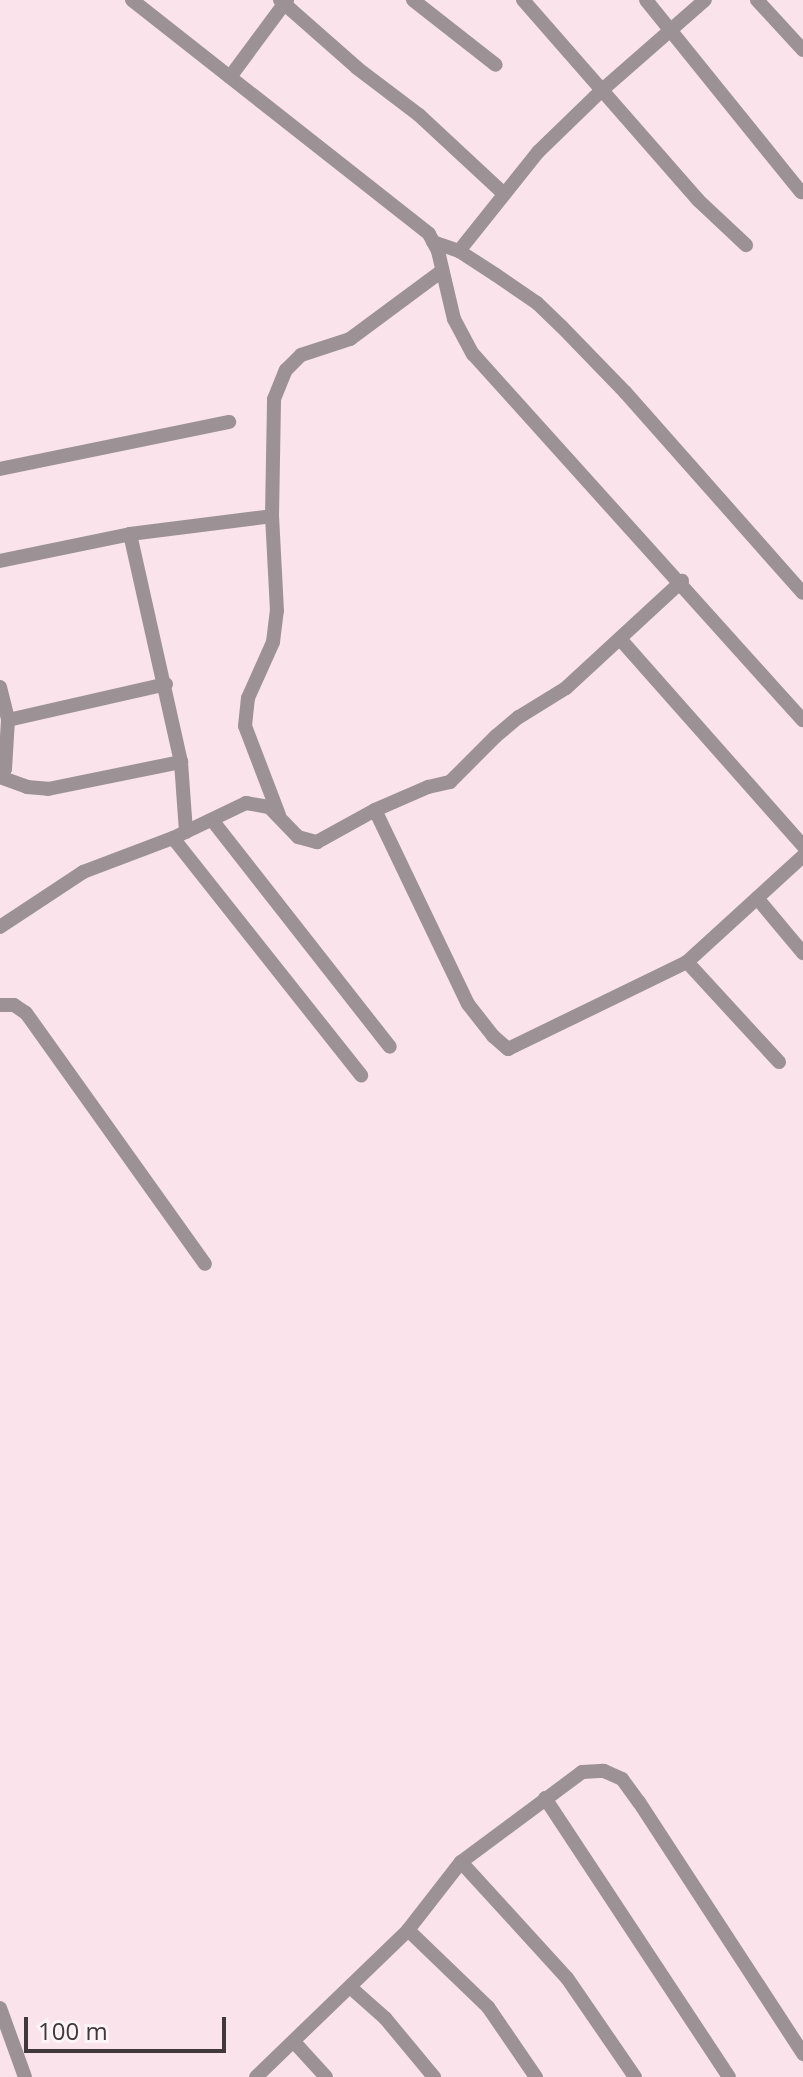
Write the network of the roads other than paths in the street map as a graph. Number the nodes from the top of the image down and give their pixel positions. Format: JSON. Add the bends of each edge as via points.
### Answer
{"nodes":[{"id":1,"x":132,"y":0,"type":"edge"},
{"id":2,"x":413,"y":0,"type":"edge"},
{"id":3,"x":523,"y":0,"type":"edge"},
{"id":4,"x":646,"y":0,"type":"edge"},
{"id":5,"x":705,"y":0,"type":"edge"},
{"id":6,"x":757,"y":0,"type":"edge"},
{"id":7,"x":284,"y":1,"type":"edge"},
{"id":8,"x":670,"y":30,"type":"junction"},
{"id":9,"x":803,"y":50,"type":"edge"},
{"id":10,"x":496,"y":65,"type":"dead end"},
{"id":11,"x":230,"y":77,"type":"junction"},
{"id":12,"x":601,"y":91,"type":"junction"},
{"id":13,"x":801,"y":192,"type":"edge"},
{"id":14,"x":504,"y":194,"type":"junction"},
{"id":15,"x":433,"y":242,"type":"junction"},
{"id":16,"x":746,"y":245,"type":"dead end"},
{"id":17,"x":459,"y":251,"type":"junction"},
{"id":18,"x":442,"y":271,"type":"junction"},
{"id":19,"x":229,"y":422,"type":"dead end"},
{"id":20,"x":0,"y":469,"type":"edge"},
{"id":21,"x":272,"y":516,"type":"junction"},
{"id":22,"x":130,"y":534,"type":"junction"},
{"id":23,"x":0,"y":561,"type":"edge"},
{"id":24,"x":682,"y":581,"type":"junction"},
{"id":25,"x":803,"y":593,"type":"edge"},
{"id":26,"x":621,"y":640,"type":"junction"},
{"id":27,"x":166,"y":684,"type":"junction"},
{"id":28,"x":0,"y":687,"type":"edge"},
{"id":29,"x":802,"y":715,"type":"edge"},
{"id":30,"x":8,"y":720,"type":"junction"},
{"id":31,"x":181,"y":762,"type":"junction"},
{"id":32,"x":0,"y":777,"type":"edge"},
{"id":33,"x":375,"y":810,"type":"junction"},
{"id":34,"x":280,"y":817,"type":"junction"},
{"id":35,"x":212,"y":820,"type":"junction"},
{"id":36,"x":180,"y":835,"type":"junction"},
{"id":37,"x":803,"y":846,"type":"edge"},
{"id":38,"x":803,"y":856,"type":"edge"},
{"id":39,"x":757,"y":898,"type":"junction"},
{"id":40,"x":0,"y":906,"type":"edge"},
{"id":41,"x":4,"y":924,"type":"edge"},
{"id":42,"x":803,"y":953,"type":"edge"},
{"id":43,"x":687,"y":962,"type":"junction"},
{"id":44,"x":0,"y":1005,"type":"edge"},
{"id":45,"x":390,"y":1047,"type":"dead end"},
{"id":46,"x":779,"y":1062,"type":"dead end"},
{"id":47,"x":361,"y":1075,"type":"dead end"},
{"id":48,"x":205,"y":1264,"type":"dead end"},
{"id":49,"x":545,"y":1798,"type":"junction"},
{"id":50,"x":461,"y":1862,"type":"junction"},
{"id":51,"x":408,"y":1930,"type":"junction"},
{"id":52,"x":350,"y":1987,"type":"junction"},
{"id":53,"x":0,"y":2008,"type":"edge"},
{"id":54,"x":295,"y":2043,"type":"junction"},
{"id":55,"x":803,"y":2054,"type":"edge"},
{"id":56,"x":25,"y":2077,"type":"edge"},
{"id":57,"x":256,"y":2077,"type":"edge"},
{"id":58,"x":326,"y":2077,"type":"edge"},
{"id":59,"x":434,"y":2077,"type":"edge"},
{"id":60,"x":536,"y":2077,"type":"edge"},
{"id":61,"x":635,"y":2077,"type":"edge"},
{"id":62,"x":729,"y":2077,"type":"edge"}],
"edges":[{"from":1,"to":11,"type":"street"},
{"from":2,"to":10,"type":"street"},
{"from":3,"to":12,"type":"street"},
{"from":4,"to":8,"type":"street"},
{"from":5,"to":8,"type":"street"},
{"from":6,"to":9,"type":"street"},
{"from":7,"to":11,"type":"street"},
{"from":7,"to":14,"type":"street"},
{"from":8,"to":12,"type":"street"},
{"from":8,"to":13,"type":"street"},
{"from":11,"to":15,"type":"street","via":[[415,220]]},
{"from":12,"to":14,"type":"street","via":[[538,152]]},
{"from":12,"to":16,"type":"street","via":[[698,200]]},
{"from":14,"to":17,"type":"street"},
{"from":15,"to":17,"type":"street"},
{"from":15,"to":18,"type":"street"},
{"from":17,"to":25,"type":"street","via":[[562,327]]},
{"from":18,"to":21,"type":"street","via":[[350,339],[301,355],[286,370],[274,399]]},
{"from":18,"to":24,"type":"street","via":[[454,319],[473,354]]},
{"from":19,"to":20,"type":"street"},
{"from":21,"to":22,"type":"street"},
{"from":21,"to":34,"type":"street","via":[[277,611],[273,642],[248,698],[245,726]]},
{"from":22,"to":23,"type":"street"},
{"from":22,"to":27,"type":"street"},
{"from":24,"to":26,"type":"street"},
{"from":24,"to":29,"type":"street"},
{"from":26,"to":33,"type":"street","via":[[566,688],[519,717],[450,782]]},
{"from":26,"to":37,"type":"street"},
{"from":27,"to":30,"type":"street"},
{"from":27,"to":31,"type":"street"},
{"from":28,"to":30,"type":"street"},
{"from":30,"to":32,"type":"street"},
{"from":31,"to":32,"type":"street","via":[[48,789]]},
{"from":31,"to":36,"type":"street"},
{"from":33,"to":34,"type":"street","via":[[317,842],[298,837]]},
{"from":33,"to":43,"type":"street","via":[[468,1004],[508,1049]]},
{"from":34,"to":35,"type":"street","via":[[269,807],[246,803]]},
{"from":35,"to":36,"type":"street"},
{"from":35,"to":45,"type":"street"},
{"from":36,"to":41,"type":"street","via":[[83,872]]},
{"from":36,"to":47,"type":"street"},
{"from":38,"to":39,"type":"street"},
{"from":39,"to":42,"type":"street"},
{"from":39,"to":43,"type":"street"},
{"from":40,"to":41,"type":"street"},
{"from":43,"to":46,"type":"street"},
{"from":44,"to":48,"type":"street","via":[[14,1005],[26,1013]]},
{"from":49,"to":50,"type":"street"},
{"from":49,"to":55,"type":"street","via":[[582,1772],[604,1771],[622,1779]]},
{"from":49,"to":62,"type":"street"},
{"from":50,"to":51,"type":"street"},
{"from":50,"to":61,"type":"street","via":[[567,1978]]},
{"from":51,"to":52,"type":"street"},
{"from":51,"to":60,"type":"street","via":[[488,2007]]},
{"from":52,"to":54,"type":"street"},
{"from":52,"to":59,"type":"street","via":[[385,2018]]},
{"from":53,"to":56,"type":"street"},
{"from":54,"to":57,"type":"street"},
{"from":54,"to":58,"type":"street"}]}
